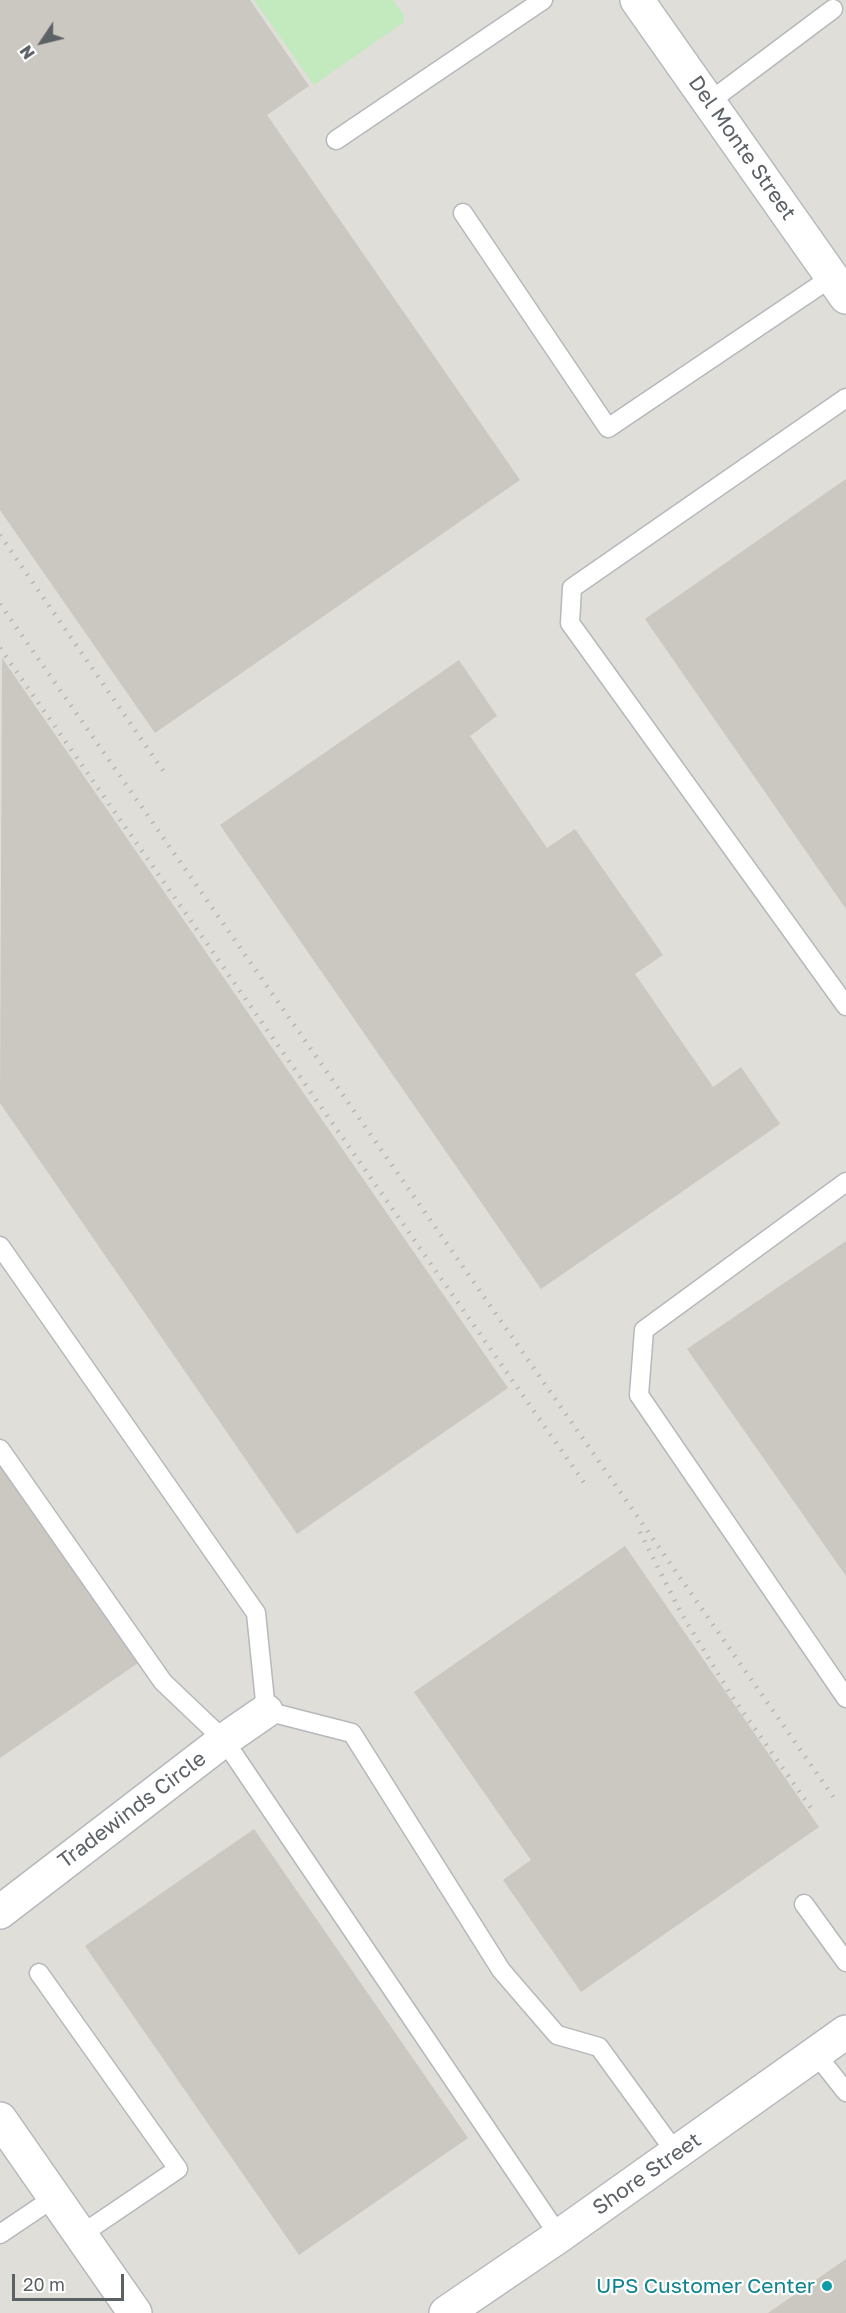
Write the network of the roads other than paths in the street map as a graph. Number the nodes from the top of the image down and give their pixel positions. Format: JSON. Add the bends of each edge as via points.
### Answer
{"nodes":[{"id":1,"x":543,"y":0,"type":"edge"},
{"id":2,"x":637,"y":0,"type":"edge"},
{"id":3,"x":833,"y":9,"type":"dead end"},
{"id":4,"x":709,"y":102,"type":"junction"},
{"id":5,"x":336,"y":140,"type":"dead end"},
{"id":6,"x":463,"y":213,"type":"dead end"},
{"id":7,"x":839,"y":287,"type":"edge"},
{"id":8,"x":846,"y":398,"type":"edge"},
{"id":9,"x":846,"y":1006,"type":"edge"},
{"id":10,"x":846,"y":1182,"type":"edge"},
{"id":11,"x":0,"y":1246,"type":"edge"},
{"id":12,"x":0,"y":1449,"type":"edge"},
{"id":13,"x":846,"y":1698,"type":"edge"},
{"id":14,"x":266,"y":1711,"type":"junction"},
{"id":15,"x":224,"y":1740,"type":"junction"},
{"id":16,"x":804,"y":1904,"type":"dead end"},
{"id":17,"x":0,"y":1912,"type":"edge"},
{"id":18,"x":846,"y":1962,"type":"edge"},
{"id":19,"x":39,"y":1973,"type":"dead end"},
{"id":20,"x":846,"y":2032,"type":"edge"},
{"id":21,"x":816,"y":2054,"type":"junction"},
{"id":22,"x":846,"y":2092,"type":"edge"},
{"id":23,"x":0,"y":2119,"type":"edge"},
{"id":24,"x":676,"y":2153,"type":"junction"},
{"id":25,"x":55,"y":2197,"type":"junction"},
{"id":26,"x":0,"y":2234,"type":"edge"},
{"id":27,"x":82,"y":2234,"type":"junction"},
{"id":28,"x":559,"y":2236,"type":"junction"},
{"id":29,"x":135,"y":2313,"type":"edge"},
{"id":30,"x":446,"y":2313,"type":"edge"}],
"edges":[{"from":1,"to":5,"type":"lane"},
{"from":2,"to":4,"type":"street","name":"Del Monte Street"},
{"from":3,"to":4,"type":"lane"},
{"from":4,"to":7,"type":"street","name":"Del Monte Street"},
{"from":6,"to":7,"type":"lane","via":[[608,428]]},
{"from":8,"to":9,"type":"lane","via":[[573,588],[570,622]]},
{"from":10,"to":13,"type":"lane","via":[[644,1330],[639,1395]]},
{"from":11,"to":14,"type":"lane","via":[[256,1613]]},
{"from":12,"to":15,"type":"lane","via":[[163,1682]]},
{"from":14,"to":15,"type":"street","name":"Tradewinds Circle"},
{"from":14,"to":24,"type":"lane","via":[[352,1733],[501,1970],[557,2035],[599,2047]]},
{"from":15,"to":17,"type":"street","name":"Tradewinds Circle"},
{"from":15,"to":28,"type":"lane"},
{"from":16,"to":18,"type":"lane"},
{"from":19,"to":27,"type":"lane","via":[[178,2169]]},
{"from":20,"to":21,"type":"street","name":"Shore Street"},
{"from":21,"to":22,"type":"lane"},
{"from":21,"to":24,"type":"street","name":"Shore Street"},
{"from":23,"to":25,"type":"street"},
{"from":24,"to":28,"type":"street","name":"Shore Street"},
{"from":25,"to":26,"type":"lane"},
{"from":25,"to":27,"type":"street"},
{"from":27,"to":29,"type":"street"},
{"from":28,"to":30,"type":"street","name":"Shore Street"}]}
